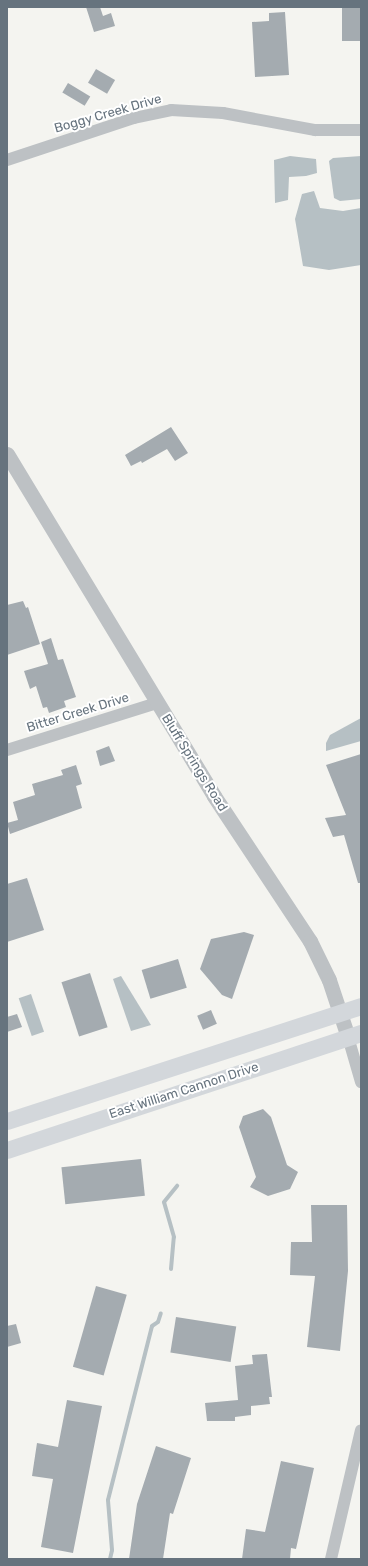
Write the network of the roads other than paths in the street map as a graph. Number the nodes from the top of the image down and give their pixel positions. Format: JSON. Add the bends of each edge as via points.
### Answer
{"nodes":[{"id":1,"x":361,"y":130,"type":"edge"},
{"id":2,"x":7,"y":160,"type":"edge"},
{"id":3,"x":7,"y":454,"type":"edge"},
{"id":4,"x":157,"y":703,"type":"junction"},
{"id":5,"x":7,"y":750,"type":"edge"},
{"id":6,"x":361,"y":1006,"type":"edge"},
{"id":7,"x":340,"y":1012,"type":"junction"},
{"id":8,"x":354,"y":1035,"type":"edge"},
{"id":9,"x":361,"y":1082,"type":"edge"},
{"id":10,"x":7,"y":1121,"type":"edge"},
{"id":11,"x":7,"y":1150,"type":"edge"},
{"id":12,"x":361,"y":1430,"type":"edge"},
{"id":13,"x":331,"y":1559,"type":"edge"}],
"edges":[{"from":1,"to":2,"type":"street","name":"Boggy Creek Drive","via":[[315,130],[223,113],[171,110],[134,118]]},
{"from":3,"to":4,"type":"street","name":"Bluff Springs Road"},
{"from":4,"to":5,"type":"street","name":"Bitter Creek Drive"},
{"from":4,"to":7,"type":"street","name":"Bluff Springs Road","via":[[218,802],[310,941],[329,980]]},
{"from":6,"to":7,"type":"main road","name":"East William Cannon Drive"},
{"from":7,"to":8,"type":"street","name":"Bluff Springs Road"},
{"from":7,"to":10,"type":"main road","name":"East William Cannon Drive"},
{"from":8,"to":9,"type":"street","name":"Bluff Springs Road"},
{"from":8,"to":11,"type":"main road","name":"East William Cannon Drive"},
{"from":12,"to":13,"type":"street"}]}
